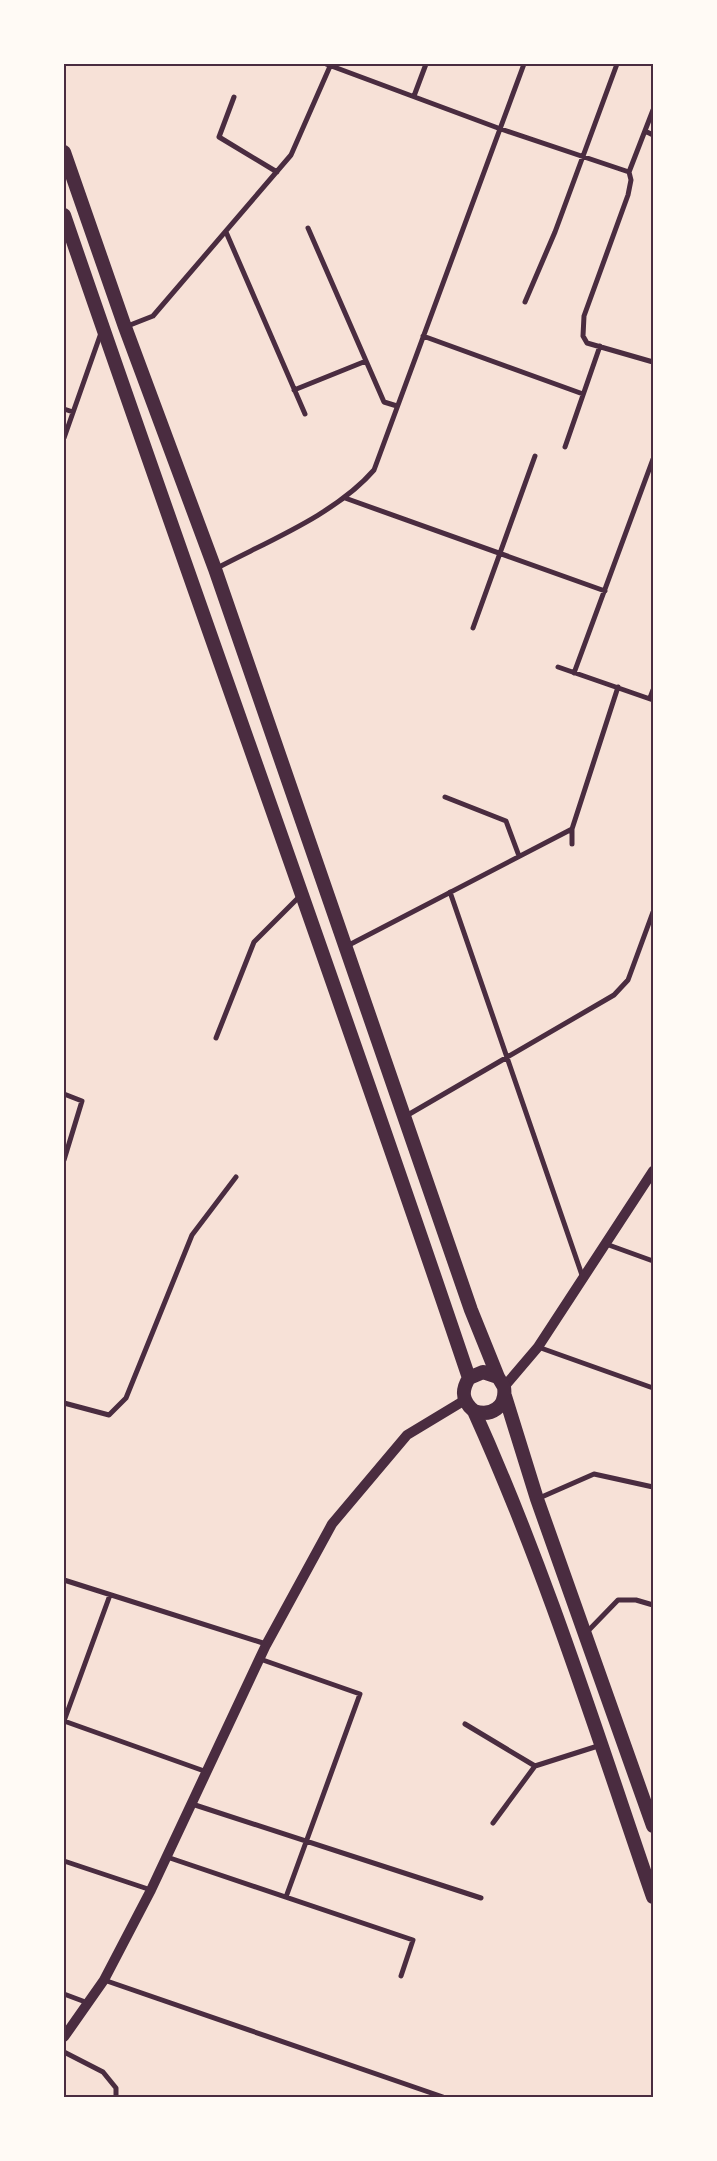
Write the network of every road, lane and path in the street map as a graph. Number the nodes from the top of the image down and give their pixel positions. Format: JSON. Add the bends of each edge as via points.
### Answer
{"nodes":[{"id":1,"x":330,"y":64,"type":"edge"},
{"id":2,"x":426,"y":64,"type":"edge"},
{"id":3,"x":524,"y":64,"type":"edge"},
{"id":4,"x":617,"y":64,"type":"edge"},
{"id":5,"x":414,"y":96,"type":"junction"},
{"id":6,"x":234,"y":97,"type":"dead end"},
{"id":7,"x":653,"y":110,"type":"edge"},
{"id":8,"x":498,"y":128,"type":"junction"},
{"id":9,"x":645,"y":131,"type":"junction"},
{"id":10,"x":653,"y":134,"type":"edge"},
{"id":11,"x":64,"y":152,"type":"edge"},
{"id":12,"x":582,"y":156,"type":"junction"},
{"id":13,"x":277,"y":172,"type":"junction"},
{"id":14,"x":629,"y":172,"type":"junction"},
{"id":15,"x":64,"y":215,"type":"edge"},
{"id":16,"x":308,"y":228,"type":"dead end"},
{"id":17,"x":66,"y":229,"type":"edge"},
{"id":18,"x":226,"y":232,"type":"junction"},
{"id":19,"x":525,"y":302,"type":"dead end"},
{"id":20,"x":125,"y":327,"type":"junction"},
{"id":21,"x":103,"y":328,"type":"junction"},
{"id":22,"x":423,"y":336,"type":"junction"},
{"id":23,"x":600,"y":346,"type":"junction"},
{"id":24,"x":366,"y":361,"type":"junction"},
{"id":25,"x":653,"y":362,"type":"edge"},
{"id":26,"x":294,"y":390,"type":"junction"},
{"id":27,"x":583,"y":394,"type":"junction"},
{"id":28,"x":397,"y":406,"type":"junction"},
{"id":29,"x":64,"y":409,"type":"edge"},
{"id":30,"x":73,"y":412,"type":"junction"},
{"id":31,"x":305,"y":414,"type":"dead end"},
{"id":32,"x":64,"y":438,"type":"edge"},
{"id":33,"x":565,"y":447,"type":"dead end"},
{"id":34,"x":535,"y":456,"type":"dead end"},
{"id":35,"x":653,"y":459,"type":"edge"},
{"id":36,"x":345,"y":498,"type":"junction"},
{"id":37,"x":499,"y":553,"type":"junction"},
{"id":38,"x":215,"y":569,"type":"junction"},
{"id":39,"x":605,"y":591,"type":"junction"},
{"id":40,"x":473,"y":628,"type":"dead end"},
{"id":41,"x":558,"y":666,"type":"dead end"},
{"id":42,"x":574,"y":673,"type":"junction"},
{"id":43,"x":618,"y":687,"type":"junction"},
{"id":44,"x":653,"y":690,"type":"edge"},
{"id":45,"x":652,"y":699,"type":"edge"},
{"id":46,"x":445,"y":796,"type":"dead end"},
{"id":47,"x":572,"y":829,"type":"junction"},
{"id":48,"x":572,"y":844,"type":"dead end"},
{"id":49,"x":518,"y":856,"type":"junction"},
{"id":50,"x":450,"y":892,"type":"junction"},
{"id":51,"x":302,"y":894,"type":"junction"},
{"id":52,"x":653,"y":912,"type":"edge"},
{"id":53,"x":344,"y":947,"type":"junction"},
{"id":54,"x":216,"y":1038,"type":"dead end"},
{"id":55,"x":507,"y":1058,"type":"junction"},
{"id":56,"x":64,"y":1094,"type":"edge"},
{"id":57,"x":404,"y":1118,"type":"junction"},
{"id":58,"x":64,"y":1160,"type":"edge"},
{"id":59,"x":653,"y":1171,"type":"edge"},
{"id":60,"x":236,"y":1177,"type":"dead end"},
{"id":61,"x":606,"y":1244,"type":"junction"},
{"id":62,"x":653,"y":1261,"type":"edge"},
{"id":63,"x":583,"y":1279,"type":"junction"},
{"id":64,"x":538,"y":1348,"type":"junction"},
{"id":65,"x":469,"y":1378,"type":"junction"},
{"id":66,"x":502,"y":1387,"type":"junction"},
{"id":67,"x":653,"y":1388,"type":"edge"},
{"id":68,"x":464,"y":1400,"type":"junction"},
{"id":69,"x":64,"y":1403,"type":"edge"},
{"id":70,"x":474,"y":1411,"type":"junction"},
{"id":71,"x":653,"y":1487,"type":"edge"},
{"id":72,"x":537,"y":1499,"type":"junction"},
{"id":73,"x":64,"y":1580,"type":"edge"},
{"id":74,"x":110,"y":1595,"type":"junction"},
{"id":75,"x":653,"y":1605,"type":"edge"},
{"id":76,"x":584,"y":1634,"type":"junction"},
{"id":77,"x":266,"y":1645,"type":"junction"},
{"id":78,"x":260,"y":1659,"type":"junction"},
{"id":79,"x":64,"y":1721,"type":"edge"},
{"id":80,"x":465,"y":1724,"type":"dead end"},
{"id":81,"x":601,"y":1745,"type":"junction"},
{"id":82,"x":535,"y":1766,"type":"junction"},
{"id":83,"x":207,"y":1772,"type":"junction"},
{"id":84,"x":192,"y":1804,"type":"junction"},
{"id":85,"x":493,"y":1823,"type":"dead end"},
{"id":86,"x":653,"y":1826,"type":"edge"},
{"id":87,"x":306,"y":1841,"type":"junction"},
{"id":88,"x":167,"y":1857,"type":"junction"},
{"id":89,"x":64,"y":1861,"type":"edge"},
{"id":90,"x":151,"y":1890,"type":"junction"},
{"id":91,"x":286,"y":1897,"type":"junction"},
{"id":92,"x":653,"y":1897,"type":"edge"},
{"id":93,"x":481,"y":1898,"type":"dead end"},
{"id":94,"x":401,"y":1976,"type":"dead end"},
{"id":95,"x":104,"y":1980,"type":"junction"},
{"id":96,"x":64,"y":1994,"type":"edge"},
{"id":97,"x":88,"y":2003,"type":"junction"},
{"id":98,"x":64,"y":2038,"type":"edge"},
{"id":99,"x":64,"y":2052,"type":"edge"},
{"id":100,"x":116,"y":2097,"type":"edge"},
{"id":101,"x":443,"y":2097,"type":"edge"}],
"edges":[{"from":1,"to":5,"type":"street"},
{"from":1,"to":13,"type":"street","via":[[292,155]]},
{"from":2,"to":5,"type":"street"},
{"from":3,"to":8,"type":"street"},
{"from":4,"to":12,"type":"street"},
{"from":5,"to":8,"type":"street"},
{"from":6,"to":13,"type":"street","via":[[219,137]]},
{"from":7,"to":9,"type":"street"},
{"from":8,"to":12,"type":"street"},
{"from":8,"to":22,"type":"street"},
{"from":9,"to":10,"type":"street"},
{"from":9,"to":14,"type":"street"},
{"from":11,"to":20,"type":"highway"},
{"from":12,"to":14,"type":"street"},
{"from":12,"to":19,"type":"street"},
{"from":13,"to":18,"type":"street"},
{"from":14,"to":23,"type":"street","via":[[628,194],[584,316],[583,336],[588,343]]},
{"from":15,"to":17,"type":"highway"},
{"from":16,"to":24,"type":"street"},
{"from":17,"to":21,"type":"highway"},
{"from":18,"to":20,"type":"street","via":[[153,316]]},
{"from":18,"to":26,"type":"street"},
{"from":20,"to":38,"type":"highway"},
{"from":21,"to":30,"type":"street"},
{"from":21,"to":51,"type":"highway"},
{"from":22,"to":27,"type":"street"},
{"from":22,"to":28,"type":"street"},
{"from":23,"to":25,"type":"street"},
{"from":23,"to":27,"type":"street"},
{"from":24,"to":26,"type":"street"},
{"from":24,"to":28,"type":"street","via":[[384,402]]},
{"from":26,"to":31,"type":"street"},
{"from":27,"to":33,"type":"street"},
{"from":28,"to":36,"type":"street","via":[[374,470]]},
{"from":29,"to":30,"type":"street"},
{"from":30,"to":32,"type":"street"},
{"from":34,"to":37,"type":"street"},
{"from":35,"to":39,"type":"street"},
{"from":36,"to":37,"type":"street"},
{"from":36,"to":38,"type":"street"},
{"from":37,"to":39,"type":"street"},
{"from":37,"to":40,"type":"street"},
{"from":38,"to":53,"type":"highway"},
{"from":39,"to":42,"type":"street"},
{"from":41,"to":42,"type":"street"},
{"from":42,"to":43,"type":"street"},
{"from":43,"to":45,"type":"street"},
{"from":43,"to":47,"type":"street"},
{"from":44,"to":45,"type":"street"},
{"from":46,"to":49,"type":"street","via":[[506,821]]},
{"from":47,"to":48,"type":"street"},
{"from":47,"to":49,"type":"street"},
{"from":49,"to":50,"type":"street"},
{"from":50,"to":53,"type":"street"},
{"from":50,"to":55,"type":"street"},
{"from":51,"to":54,"type":"street","via":[[254,942]]},
{"from":51,"to":65,"type":"highway"},
{"from":52,"to":55,"type":"street","via":[[628,980],[614,995]]},
{"from":53,"to":57,"type":"highway"},
{"from":55,"to":57,"type":"street"},
{"from":55,"to":63,"type":"street"},
{"from":56,"to":58,"type":"street","via":[[82,1101]]},
{"from":57,"to":66,"type":"highway"},
{"from":59,"to":61,"type":"main road"},
{"from":60,"to":69,"type":"street","via":[[192,1236],[126,1398],[109,1415]]},
{"from":61,"to":62,"type":"street"},
{"from":61,"to":63,"type":"main road"},
{"from":63,"to":64,"type":"main road"},
{"from":64,"to":66,"type":"main road"},
{"from":64,"to":67,"type":"street"},
{"from":65,"to":66,"type":"highway","via":[[483,1372]]},
{"from":65,"to":68,"type":"highway","via":[[463,1392]]},
{"from":66,"to":70,"type":"highway","via":[[497,1410],[489,1413]]},
{"from":66,"to":72,"type":"highway"},
{"from":68,"to":70,"type":"highway"},
{"from":68,"to":77,"type":"main road","via":[[407,1435],[332,1524]]},
{"from":70,"to":81,"type":"highway","via":[[564,1638]]},
{"from":71,"to":72,"type":"street","via":[[594,1474]]},
{"from":72,"to":76,"type":"highway"},
{"from":73,"to":74,"type":"street"},
{"from":74,"to":77,"type":"street"},
{"from":74,"to":79,"type":"street"},
{"from":75,"to":76,"type":"street","via":[[636,1600],[618,1600]]},
{"from":76,"to":86,"type":"highway"},
{"from":77,"to":78,"type":"main road"},
{"from":78,"to":83,"type":"main road"},
{"from":78,"to":87,"type":"street","via":[[360,1694]]},
{"from":79,"to":83,"type":"street"},
{"from":80,"to":82,"type":"street"},
{"from":81,"to":82,"type":"street"},
{"from":81,"to":92,"type":"highway"},
{"from":82,"to":85,"type":"street"},
{"from":83,"to":84,"type":"main road"},
{"from":84,"to":87,"type":"street"},
{"from":84,"to":88,"type":"main road"},
{"from":87,"to":91,"type":"street"},
{"from":87,"to":93,"type":"street"},
{"from":88,"to":90,"type":"main road"},
{"from":88,"to":91,"type":"street"},
{"from":89,"to":90,"type":"street"},
{"from":90,"to":95,"type":"main road"},
{"from":91,"to":94,"type":"street","via":[[414,1940]]},
{"from":95,"to":97,"type":"main road"},
{"from":95,"to":101,"type":"street"},
{"from":96,"to":97,"type":"street"},
{"from":97,"to":98,"type":"main road"},
{"from":99,"to":100,"type":"street","via":[[103,2072],[116,2088]]}]}
